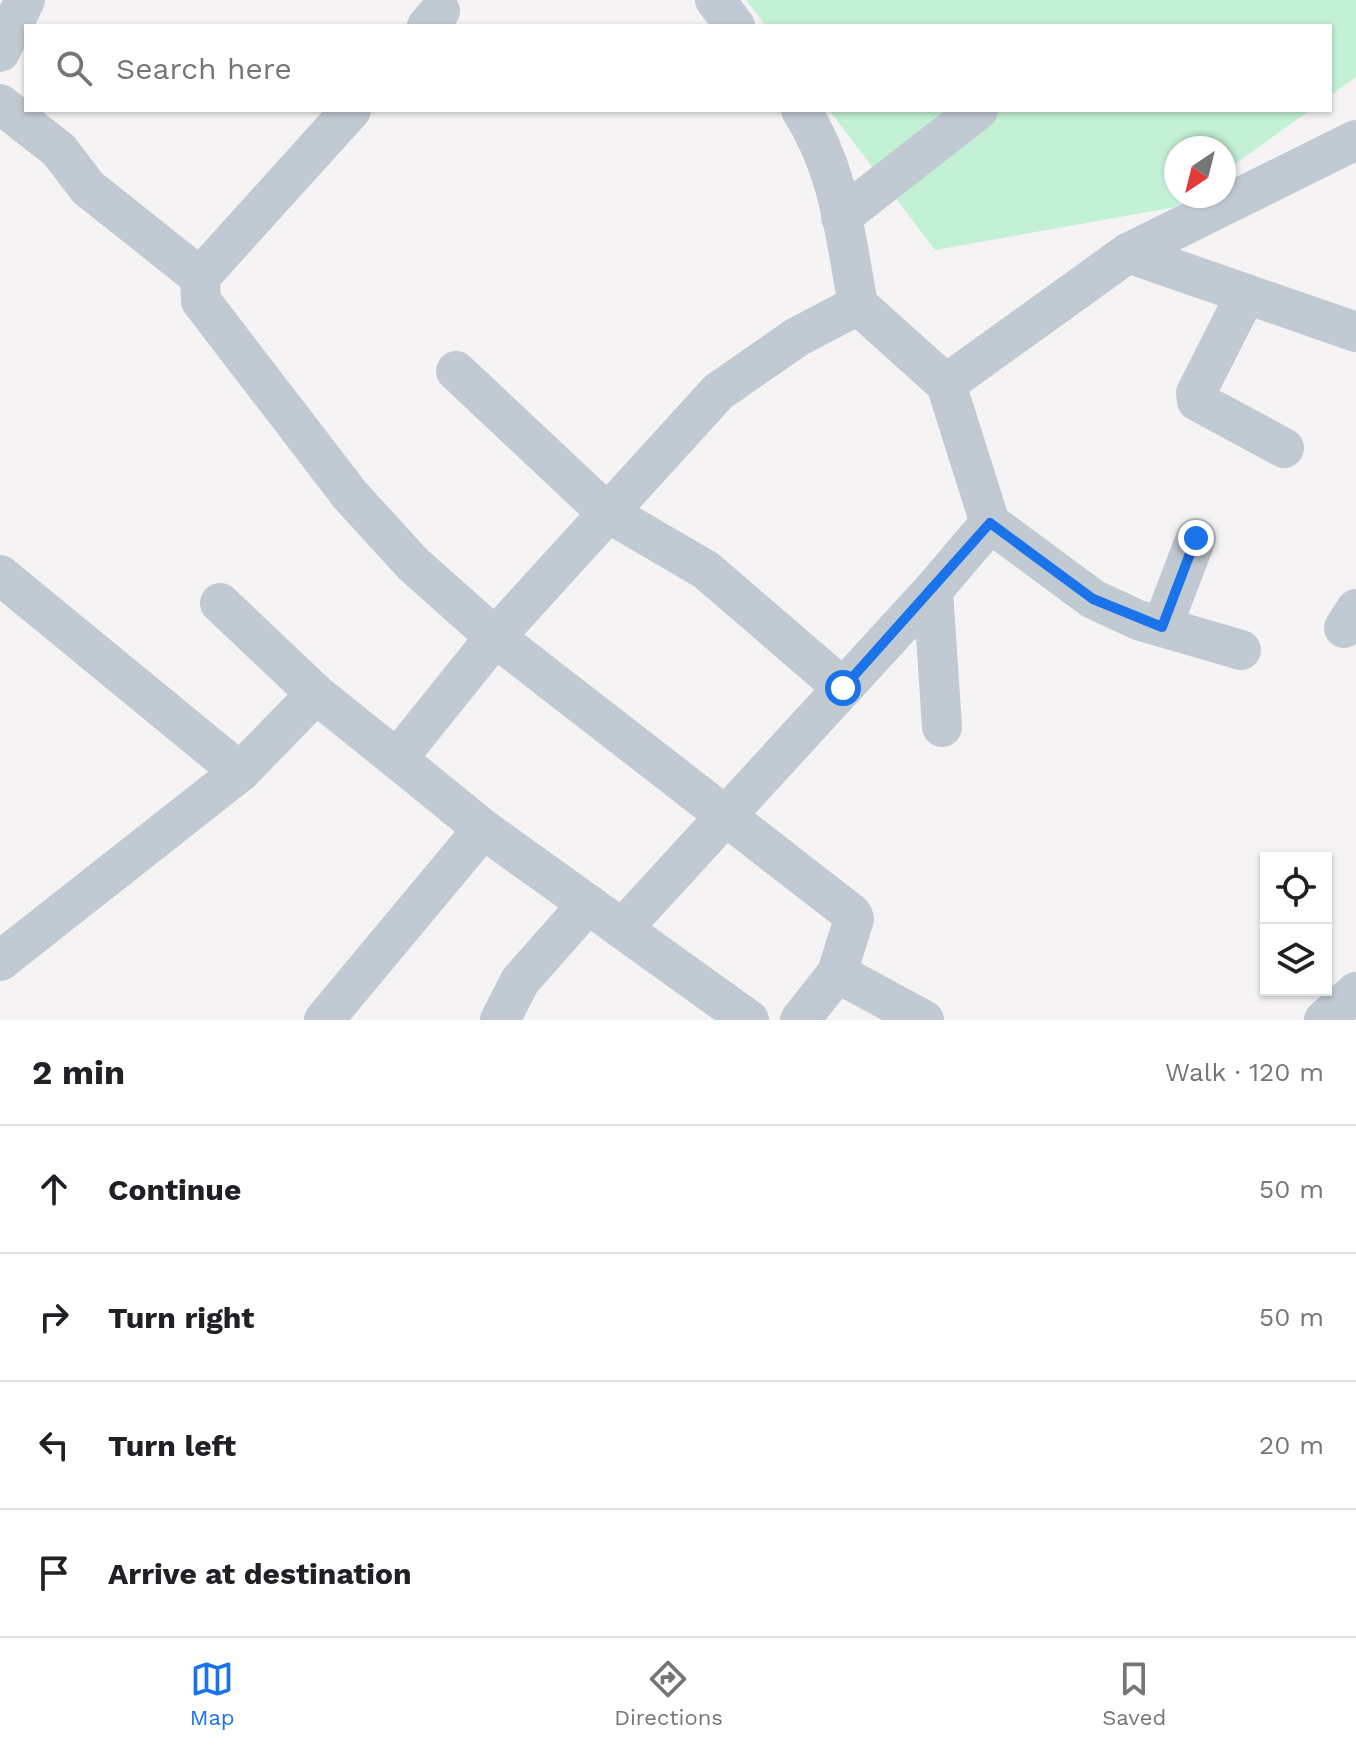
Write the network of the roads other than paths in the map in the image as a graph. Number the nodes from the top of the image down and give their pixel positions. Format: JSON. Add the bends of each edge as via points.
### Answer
{"nodes":[{"id":1,"x":25,"y":0,"type":"edge"},
{"id":2,"x":715,"y":0,"type":"edge"},
{"id":3,"x":733,"y":24,"type":"edge"},
{"id":4,"x":0,"y":52,"type":"edge"},
{"id":5,"x":0,"y":104,"type":"edge"},
{"id":6,"x":349,"y":112,"type":"edge"},
{"id":7,"x":802,"y":112,"type":"edge"},
{"id":8,"x":975,"y":112,"type":"edge"},
{"id":9,"x":1356,"y":140,"type":"edge"},
{"id":10,"x":841,"y":217,"type":"junction"},
{"id":11,"x":1128,"y":253,"type":"junction"},
{"id":12,"x":200,"y":277,"type":"junction"},
{"id":13,"x":1246,"y":294,"type":"junction"},
{"id":14,"x":858,"y":305,"type":"junction"},
{"id":15,"x":1356,"y":332,"type":"edge"},
{"id":16,"x":456,"y":371,"type":"dead end"},
{"id":17,"x":946,"y":384,"type":"junction"},
{"id":18,"x":1284,"y":448,"type":"dead end"},
{"id":19,"x":605,"y":511,"type":"junction"},
{"id":20,"x":990,"y":523,"type":"junction"},
{"id":21,"x":1196,"y":538,"type":"dead end"},
{"id":22,"x":5,"y":589,"type":"edge"},
{"id":23,"x":933,"y":590,"type":"junction"},
{"id":24,"x":220,"y":603,"type":"dead end"},
{"id":25,"x":1162,"y":627,"type":"junction"},
{"id":26,"x":495,"y":637,"type":"junction"},
{"id":27,"x":1241,"y":650,"type":"dead end"},
{"id":28,"x":843,"y":688,"type":"junction"},
{"id":29,"x":316,"y":694,"type":"junction"},
{"id":30,"x":942,"y":727,"type":"dead end"},
{"id":31,"x":397,"y":759,"type":"junction"},
{"id":32,"x":240,"y":772,"type":"junction"},
{"id":33,"x":725,"y":817,"type":"junction"},
{"id":34,"x":483,"y":829,"type":"junction"},
{"id":35,"x":588,"y":904,"type":"junction"},
{"id":36,"x":622,"y":929,"type":"junction"},
{"id":37,"x":0,"y":961,"type":"edge"},
{"id":38,"x":837,"y":973,"type":"junction"},
{"id":39,"x":1356,"y":992,"type":"edge"},
{"id":40,"x":324,"y":1020,"type":"edge"},
{"id":41,"x":500,"y":1020,"type":"edge"},
{"id":42,"x":749,"y":1020,"type":"edge"},
{"id":43,"x":800,"y":1020,"type":"edge"},
{"id":44,"x":924,"y":1020,"type":"edge"},
{"id":45,"x":1324,"y":1020,"type":"edge"}],
"edges":[{"from":1,"to":4,"type":"street"},
{"from":2,"to":3,"type":"street"},
{"from":5,"to":12,"type":"street","via":[[59,150],[88,188]]},
{"from":6,"to":12,"type":"street"},
{"from":7,"to":10,"type":"street","via":[[822,142]]},
{"from":8,"to":10,"type":"street"},
{"from":9,"to":11,"type":"street"},
{"from":10,"to":14,"type":"street"},
{"from":11,"to":13,"type":"street"},
{"from":11,"to":17,"type":"street"},
{"from":12,"to":26,"type":"street","via":[[201,301],[350,495],[413,564]]},
{"from":13,"to":15,"type":"street"},
{"from":13,"to":18,"type":"street","via":[[1196,393],[1197,401]]},
{"from":14,"to":17,"type":"street"},
{"from":14,"to":19,"type":"street","via":[[797,337],[718,392]]},
{"from":16,"to":19,"type":"street"},
{"from":17,"to":20,"type":"street"},
{"from":19,"to":26,"type":"street"},
{"from":19,"to":28,"type":"street","via":[[706,570]]},
{"from":20,"to":23,"type":"street"},
{"from":20,"to":25,"type":"street","via":[[1093,599]]},
{"from":21,"to":25,"type":"street"},
{"from":22,"to":32,"type":"street"},
{"from":23,"to":28,"type":"street"},
{"from":23,"to":30,"type":"street"},
{"from":24,"to":29,"type":"street"},
{"from":25,"to":27,"type":"street"},
{"from":26,"to":31,"type":"street"},
{"from":26,"to":33,"type":"street"},
{"from":28,"to":33,"type":"street"},
{"from":29,"to":31,"type":"street"},
{"from":29,"to":32,"type":"street"},
{"from":31,"to":34,"type":"street"},
{"from":32,"to":37,"type":"street"},
{"from":33,"to":36,"type":"street"},
{"from":33,"to":38,"type":"street","via":[[852,914]]},
{"from":34,"to":35,"type":"street"},
{"from":34,"to":40,"type":"street"},
{"from":35,"to":36,"type":"street"},
{"from":35,"to":41,"type":"street","via":[[520,981]]},
{"from":36,"to":42,"type":"street"},
{"from":38,"to":43,"type":"street"},
{"from":38,"to":44,"type":"street"},
{"from":39,"to":45,"type":"street"}]}
